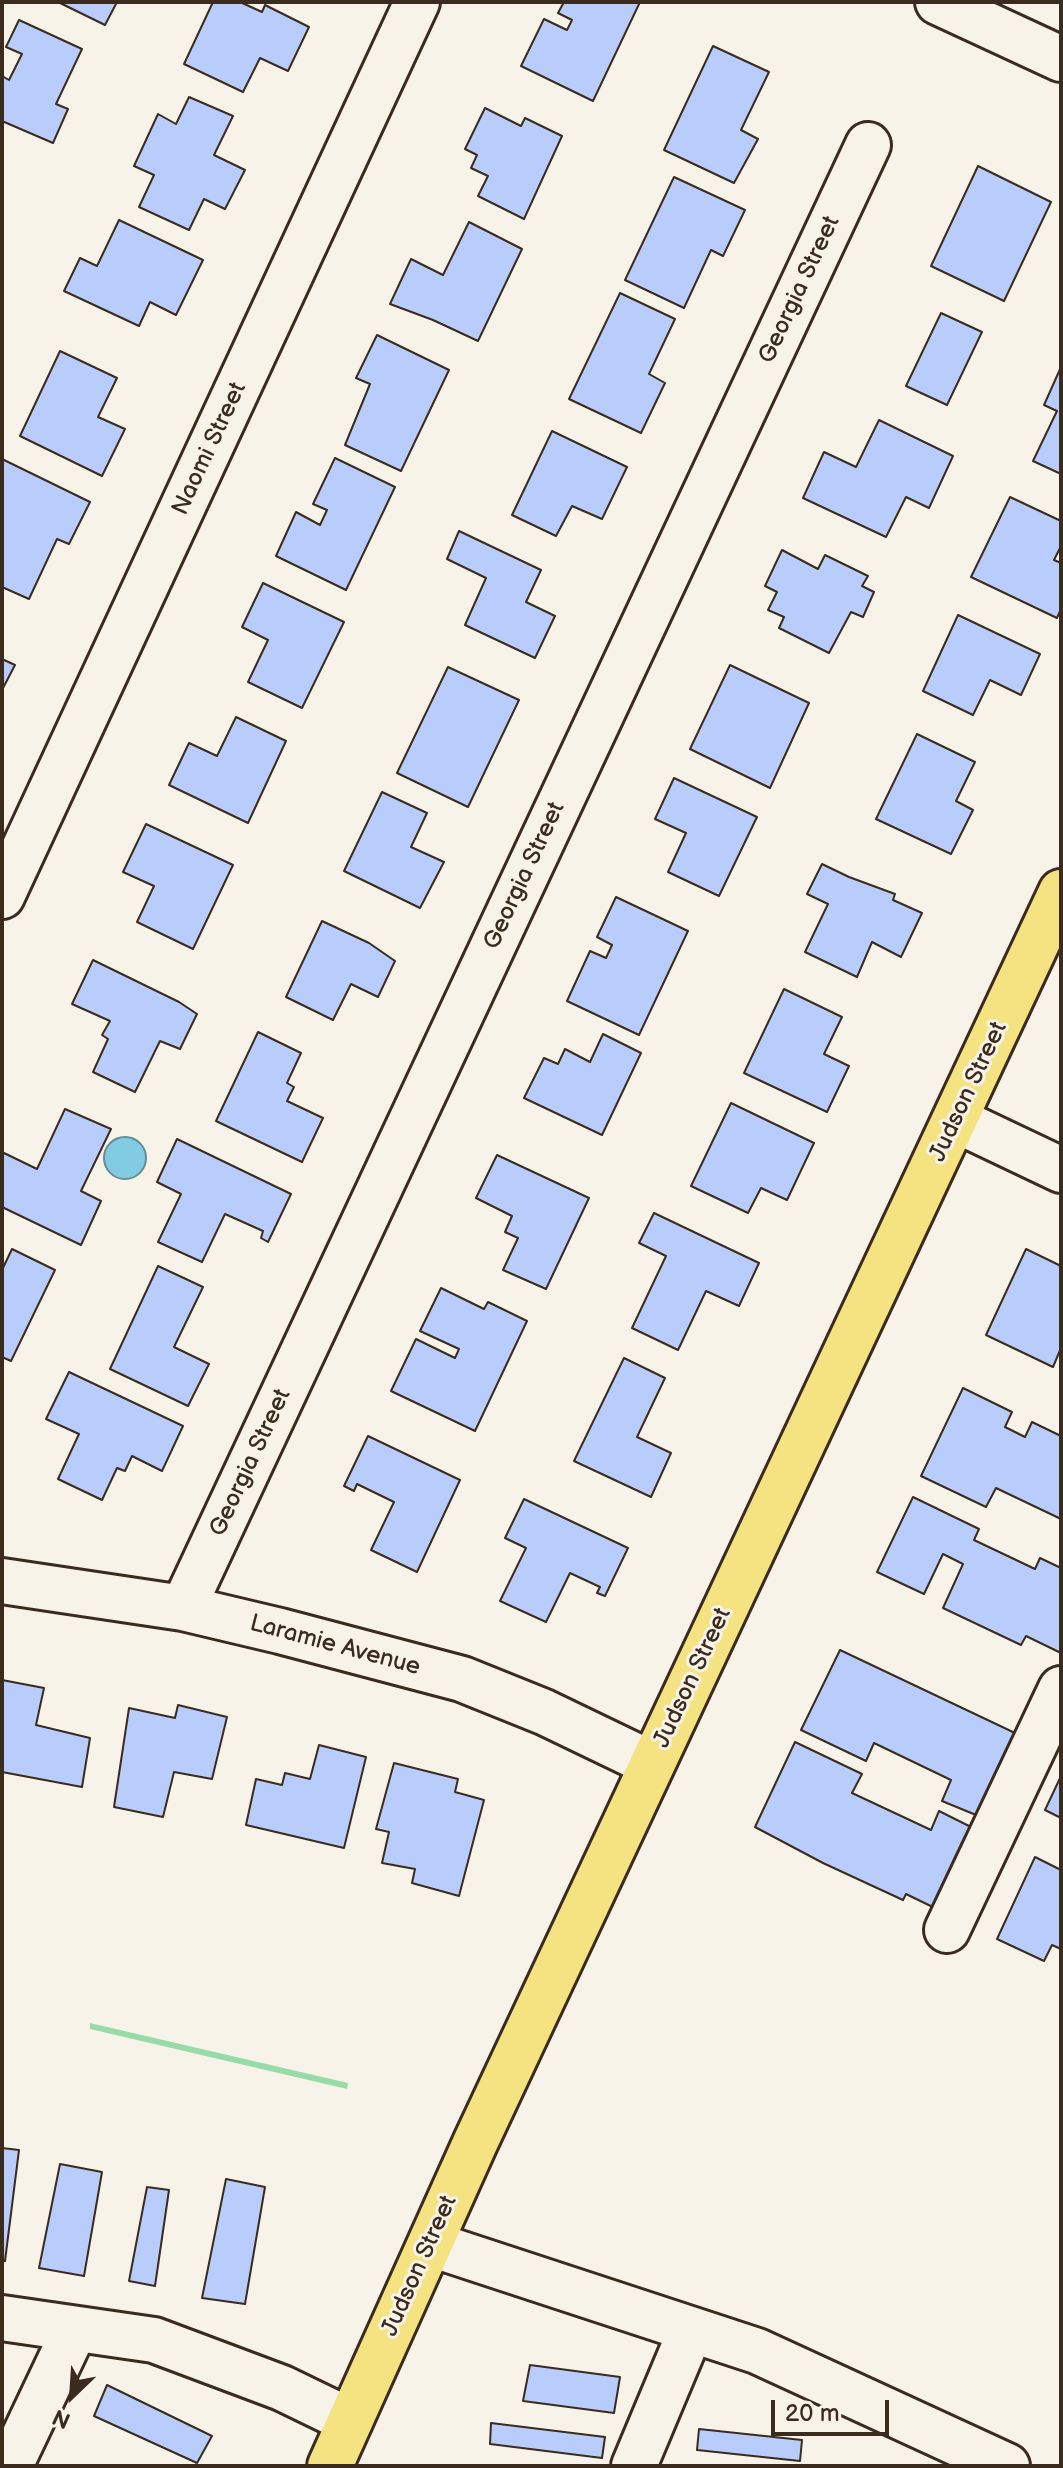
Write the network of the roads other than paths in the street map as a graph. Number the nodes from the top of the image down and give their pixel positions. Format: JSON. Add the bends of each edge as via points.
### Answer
{"nodes":[{"id":1,"x":417,"y":2,"type":"edge"},
{"id":2,"x":938,"y":2,"type":"edge"},
{"id":3,"x":1061,"y":59,"type":"edge"},
{"id":4,"x":868,"y":145,"type":"dead end"},
{"id":5,"x":1061,"y":892,"type":"edge"},
{"id":6,"x":2,"y":896,"type":"edge"},
{"id":7,"x":956,"y":1120,"type":"junction"},
{"id":8,"x":1061,"y":1170,"type":"edge"},
{"id":9,"x":2,"y":1581,"type":"edge"},
{"id":10,"x":183,"y":1608,"type":"junction"},
{"id":11,"x":1061,"y":1689,"type":"edge"},
{"id":12,"x":652,"y":1764,"type":"junction"},
{"id":13,"x":947,"y":1930,"type":"dead end"},
{"id":14,"x":431,"y":2244,"type":"junction"},
{"id":15,"x":2,"y":2318,"type":"edge"},
{"id":16,"x":75,"y":2329,"type":"junction"},
{"id":17,"x":691,"y":2330,"type":"junction"},
{"id":18,"x":350,"y":2421,"type":"junction"},
{"id":19,"x":941,"y":2452,"type":"edge"},
{"id":20,"x":10,"y":2466,"type":"edge"},
{"id":21,"x":330,"y":2466,"type":"edge"},
{"id":22,"x":634,"y":2466,"type":"edge"},
{"id":23,"x":1007,"y":2466,"type":"edge"}],
"edges":[{"from":1,"to":6,"type":"street","name":"Naomi Street"},
{"from":2,"to":3,"type":"street"},
{"from":4,"to":10,"type":"street","name":"Georgia Street"},
{"from":5,"to":7,"type":"main road","name":"Judson Street"},
{"from":7,"to":8,"type":"street"},
{"from":7,"to":12,"type":"main road","name":"Judson Street"},
{"from":9,"to":10,"type":"street","name":"Laramie Avenue"},
{"from":10,"to":12,"type":"street","name":"Laramie Avenue","via":[[462,1679]]},
{"from":11,"to":13,"type":"street"},
{"from":12,"to":14,"type":"main road","name":"Judson Street"},
{"from":14,"to":17,"type":"street"},
{"from":14,"to":18,"type":"main road","name":"Judson Street"},
{"from":15,"to":16,"type":"street"},
{"from":16,"to":18,"type":"street","via":[[154,2340],[282,2388]]},
{"from":16,"to":20,"type":"street"},
{"from":17,"to":19,"type":"street","via":[[757,2351]]},
{"from":17,"to":22,"type":"street"},
{"from":18,"to":21,"type":"main road","name":"Judson Street"},
{"from":19,"to":23,"type":"street"}]}
